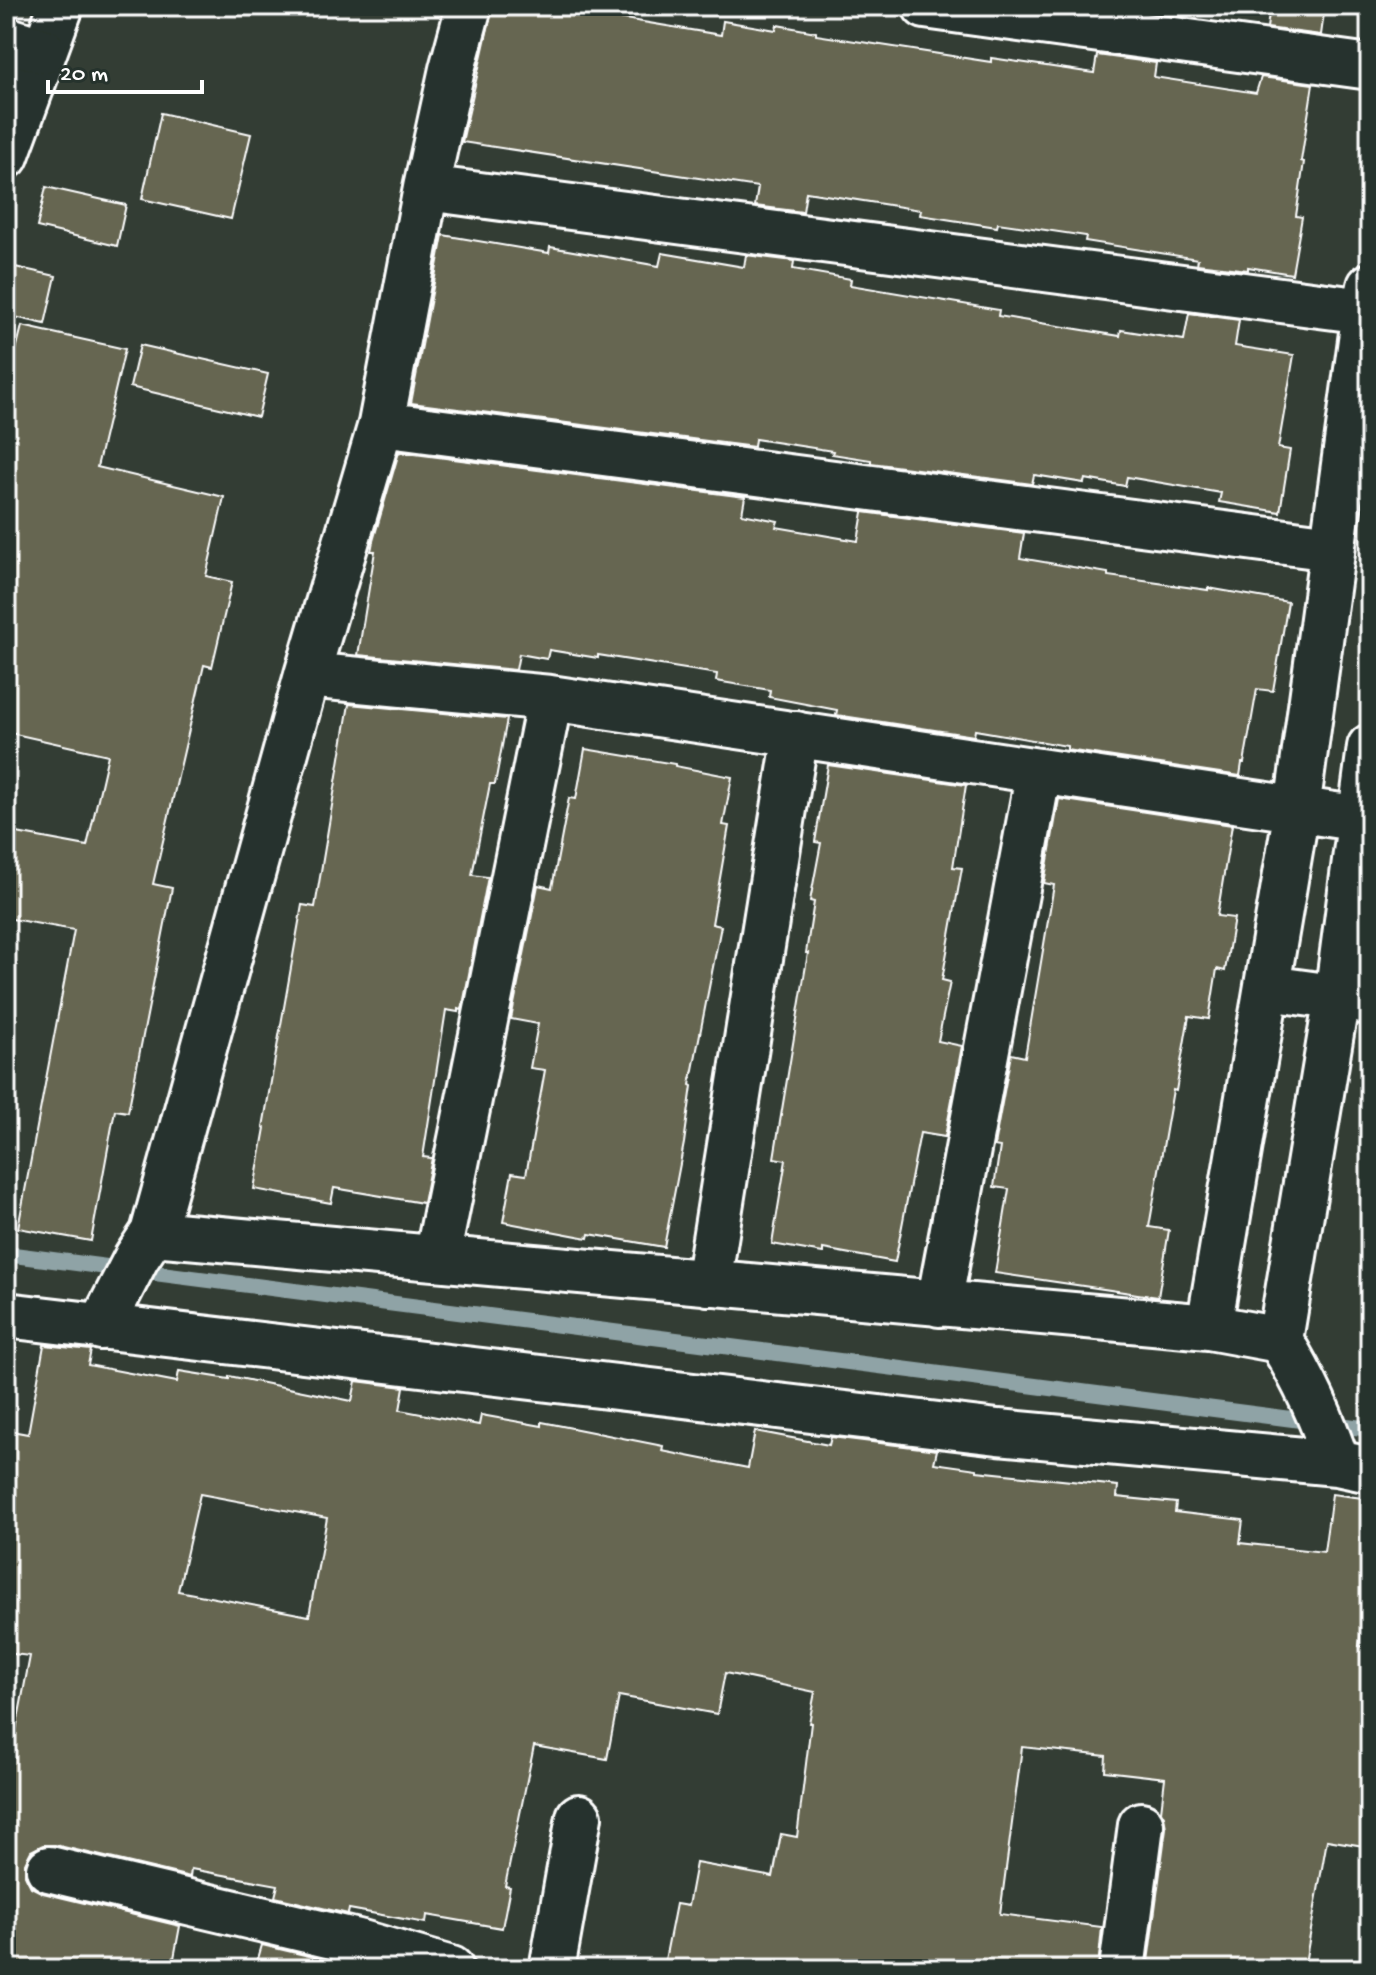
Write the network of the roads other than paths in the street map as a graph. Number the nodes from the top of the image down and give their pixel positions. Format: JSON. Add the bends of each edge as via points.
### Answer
{"nodes":[{"id":1,"x":17,"y":6,"type":"edge"},
{"id":2,"x":61,"y":6,"type":"edge"},
{"id":3,"x":469,"y":6,"type":"edge"},
{"id":4,"x":925,"y":6,"type":"edge"},
{"id":5,"x":19,"y":43,"type":"edge"},
{"id":6,"x":1370,"y":67,"type":"edge"},
{"id":7,"x":6,"y":156,"type":"edge"},
{"id":8,"x":426,"y":188,"type":"junction"},
{"id":9,"x":1367,"y":299,"type":"edge"},
{"id":10,"x":381,"y":424,"type":"junction"},
{"id":11,"x":1332,"y":548,"type":"junction"},
{"id":12,"x":307,"y":675,"type":"junction"},
{"id":13,"x":550,"y":698,"type":"junction"},
{"id":14,"x":796,"y":734,"type":"junction"},
{"id":15,"x":1370,"y":747,"type":"edge"},
{"id":16,"x":1039,"y":771,"type":"junction"},
{"id":17,"x":1297,"y":809,"type":"junction"},
{"id":18,"x":1361,"y":819,"type":"junction"},
{"id":19,"x":1268,"y":988,"type":"junction"},
{"id":20,"x":1353,"y":999,"type":"edge"},
{"id":21,"x":145,"y":1245,"type":"junction"},
{"id":22,"x":437,"y":1258,"type":"junction"},
{"id":23,"x":708,"y":1283,"type":"junction"},
{"id":24,"x":939,"y":1304,"type":"junction"},
{"id":25,"x":108,"y":1312,"type":"junction"},
{"id":26,"x":6,"y":1315,"type":"edge"},
{"id":27,"x":1209,"y":1327,"type":"junction"},
{"id":28,"x":1289,"y":1356,"type":"junction"},
{"id":29,"x":1345,"y":1455,"type":"edge"},
{"id":30,"x":579,"y":1817,"type":"dead end"},
{"id":31,"x":1141,"y":1825,"type":"dead end"},
{"id":32,"x":49,"y":1869,"type":"dead end"},
{"id":33,"x":451,"y":1969,"type":"edge"},
{"id":34,"x":552,"y":1969,"type":"edge"},
{"id":35,"x":1122,"y":1969,"type":"edge"}],
"edges":[{"from":1,"to":5,"type":"main road"},
{"from":2,"to":5,"type":"main road"},
{"from":3,"to":8,"type":"main road"},
{"from":4,"to":6,"type":"main road"},
{"from":5,"to":7,"type":"main road"},
{"from":8,"to":9,"type":"main road"},
{"from":8,"to":10,"type":"main road"},
{"from":9,"to":11,"type":"main road"},
{"from":10,"to":11,"type":"main road"},
{"from":10,"to":12,"type":"main road"},
{"from":11,"to":17,"type":"main road"},
{"from":12,"to":13,"type":"main road"},
{"from":12,"to":21,"type":"main road"},
{"from":13,"to":14,"type":"main road"},
{"from":13,"to":22,"type":"main road"},
{"from":14,"to":16,"type":"main road"},
{"from":14,"to":23,"type":"main road"},
{"from":15,"to":18,"type":"main road"},
{"from":16,"to":17,"type":"main road"},
{"from":16,"to":24,"type":"main road"},
{"from":17,"to":18,"type":"main road"},
{"from":17,"to":19,"type":"main road"},
{"from":18,"to":20,"type":"main road"},
{"from":19,"to":20,"type":"main road"},
{"from":19,"to":27,"type":"main road"},
{"from":20,"to":28,"type":"main road"},
{"from":21,"to":22,"type":"main road"},
{"from":21,"to":25,"type":"main road"},
{"from":22,"to":23,"type":"main road"},
{"from":23,"to":24,"type":"main road"},
{"from":24,"to":27,"type":"main road"},
{"from":25,"to":26,"type":"main road"},
{"from":25,"to":29,"type":"main road","via":[[998,1432]]},
{"from":27,"to":28,"type":"main road"},
{"from":28,"to":29,"type":"main road"},
{"from":30,"to":34,"type":"main road"},
{"from":31,"to":35,"type":"main road"},
{"from":32,"to":33,"type":"main road"}]}
